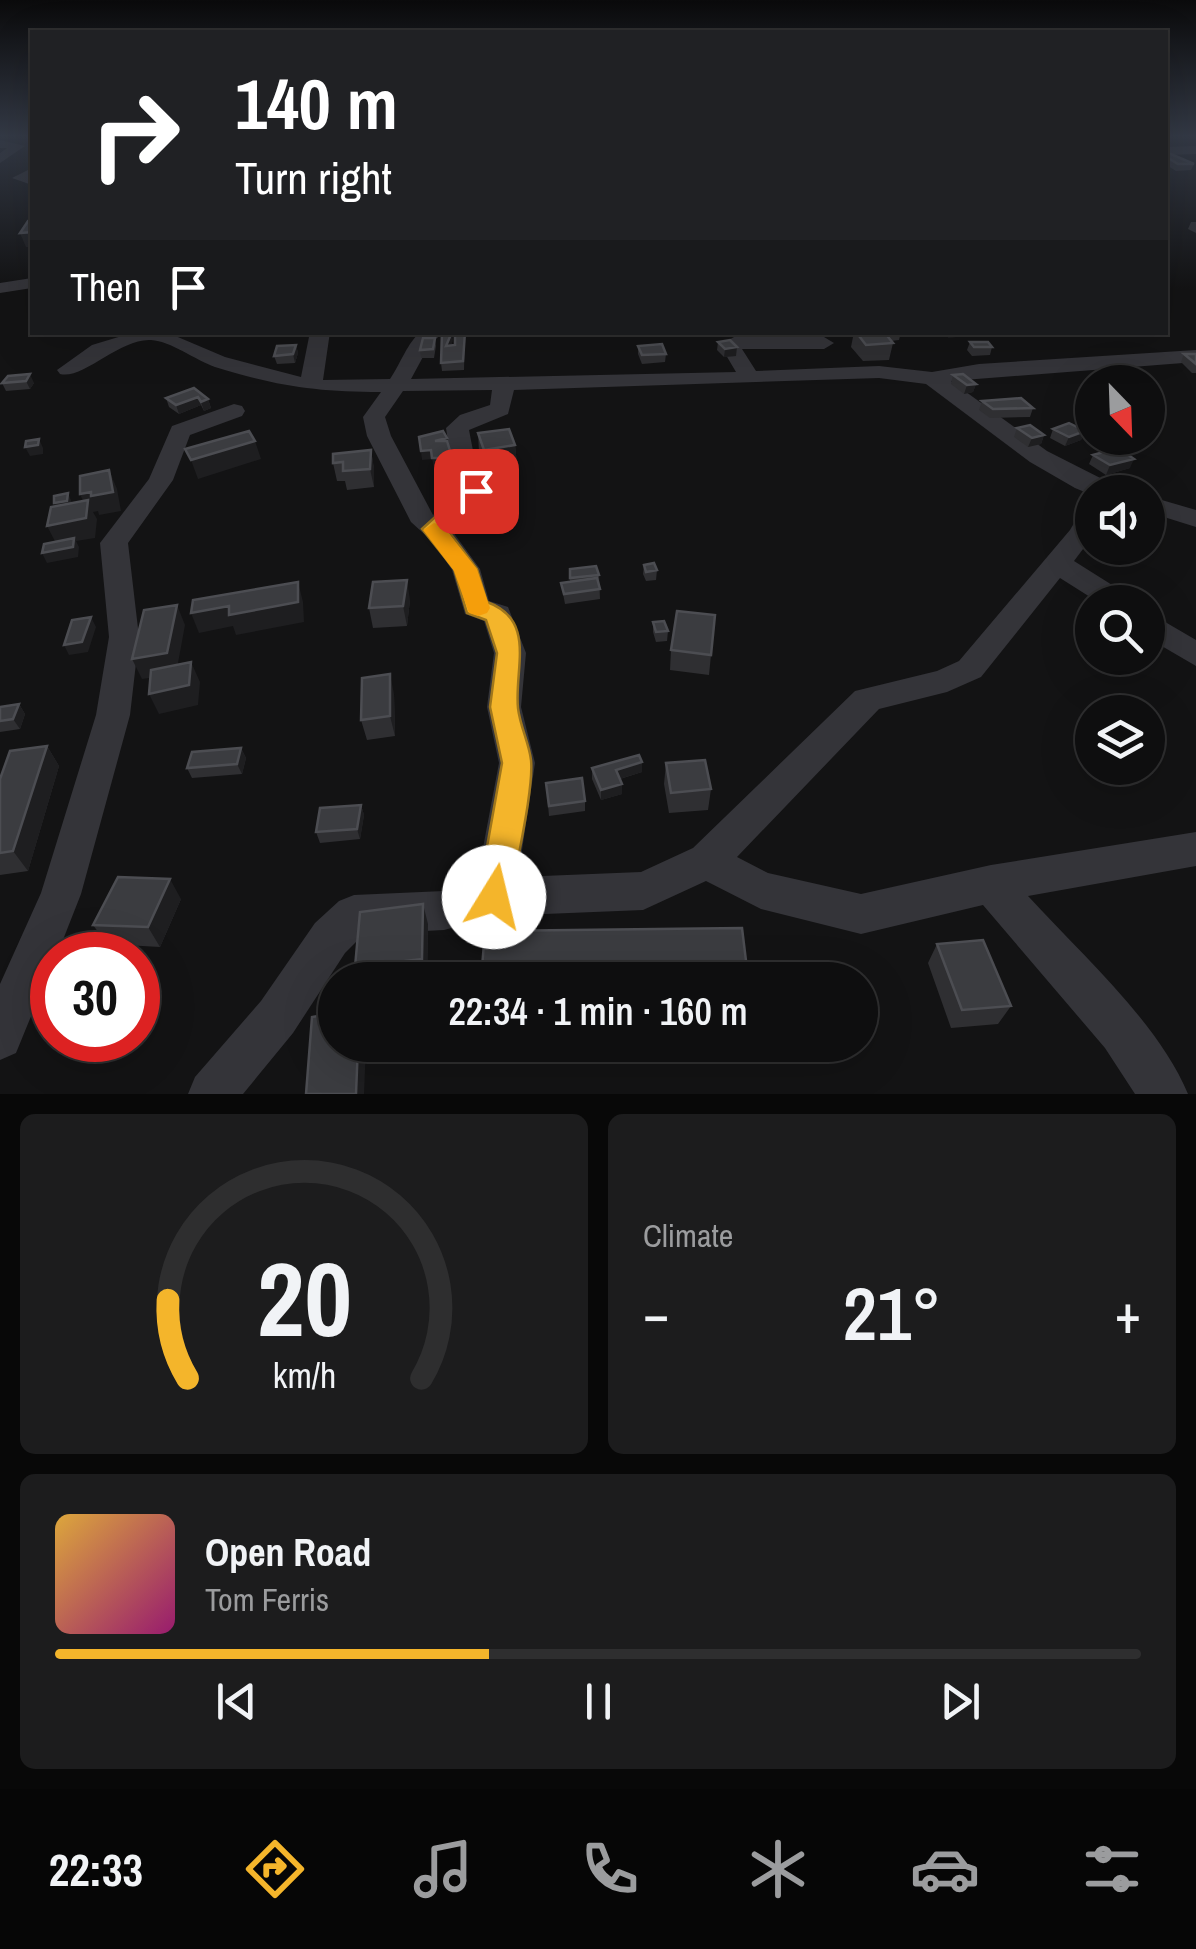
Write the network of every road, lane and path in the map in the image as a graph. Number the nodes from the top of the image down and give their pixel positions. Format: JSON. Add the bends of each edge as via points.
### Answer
{"nodes":[{"id":1,"x":30,"y":284,"type":"edge"},
{"id":2,"x":0,"y":288,"type":"edge"},
{"id":3,"x":143,"y":335,"type":"edge"},
{"id":4,"x":154,"y":335,"type":"edge"},
{"id":5,"x":319,"y":335,"type":"edge"},
{"id":6,"x":429,"y":335,"type":"edge"},
{"id":7,"x":820,"y":338,"type":"edge"},
{"id":8,"x":1196,"y":356,"type":"edge"},
{"id":9,"x":67,"y":370,"type":"dead end"},
{"id":10,"x":850,"y":373,"type":"junction"},
{"id":11,"x":749,"y":377,"type":"junction"},
{"id":12,"x":932,"y":378,"type":"junction"},
{"id":13,"x":311,"y":384,"type":"junction"},
{"id":14,"x":504,"y":384,"type":"junction"},
{"id":15,"x":391,"y":388,"type":"junction"},
{"id":16,"x":234,"y":411,"type":"dead end"},
{"id":17,"x":1075,"y":482,"type":"edge"},
{"id":18,"x":1165,"y":509,"type":"edge"},
{"id":19,"x":1196,"y":519,"type":"edge"},
{"id":20,"x":433,"y":529,"type":"junction"},
{"id":21,"x":1075,"y":541,"type":"edge"},
{"id":22,"x":1056,"y":562,"type":"junction"},
{"id":23,"x":1092,"y":585,"type":"edge"},
{"id":24,"x":1165,"y":634,"type":"edge"},
{"id":25,"x":1196,"y":655,"type":"edge"},
{"id":26,"x":1196,"y":849,"type":"edge"},
{"id":27,"x":707,"y":862,"type":"junction"},
{"id":28,"x":991,"y":884,"type":"junction"},
{"id":29,"x":494,"y":897,"type":"junction"},
{"id":30,"x":0,"y":1037,"type":"edge"},
{"id":31,"x":212,"y":1094,"type":"edge"},
{"id":32,"x":1164,"y":1094,"type":"edge"}],
"edges":[{"from":1,"to":2,"type":"street"},
{"from":3,"to":9,"type":"street","via":[[100,349]]},
{"from":4,"to":13,"type":"street","via":[[218,361]]},
{"from":5,"to":13,"type":"street"},
{"from":6,"to":15,"type":"street"},
{"from":7,"to":10,"type":"street"},
{"from":7,"to":11,"type":"street","via":[[730,345]]},
{"from":8,"to":12,"type":"street"},
{"from":10,"to":11,"type":"street"},
{"from":10,"to":12,"type":"street"},
{"from":11,"to":14,"type":"street"},
{"from":12,"to":17,"type":"street"},
{"from":13,"to":15,"type":"street"},
{"from":14,"to":15,"type":"street"},
{"from":14,"to":20,"type":"street","via":[[500,409],[457,428],[476,491]]},
{"from":15,"to":20,"type":"street","via":[[374,416],[416,508]]},
{"from":16,"to":30,"type":"street","via":[[180,431],[161,480],[114,542],[124,637],[112,715],[61,894]]},
{"from":18,"to":19,"type":"street"},
{"from":20,"to":29,"type":"street","via":[[466,569],[476,607],[497,614],[510,653],[504,707],[517,763]]},
{"from":21,"to":22,"type":"street"},
{"from":22,"to":23,"type":"street"},
{"from":22,"to":27,"type":"street","via":[[970,668],[952,682],[867,700]]},
{"from":24,"to":25,"type":"street"},
{"from":26,"to":28,"type":"street"},
{"from":27,"to":28,"type":"street","via":[[762,890],[861,914]]},
{"from":27,"to":29,"type":"street","via":[[644,890]]},
{"from":28,"to":32,"type":"street","via":[[1121,1032]]},
{"from":29,"to":31,"type":"street","via":[[354,915]]}]}
